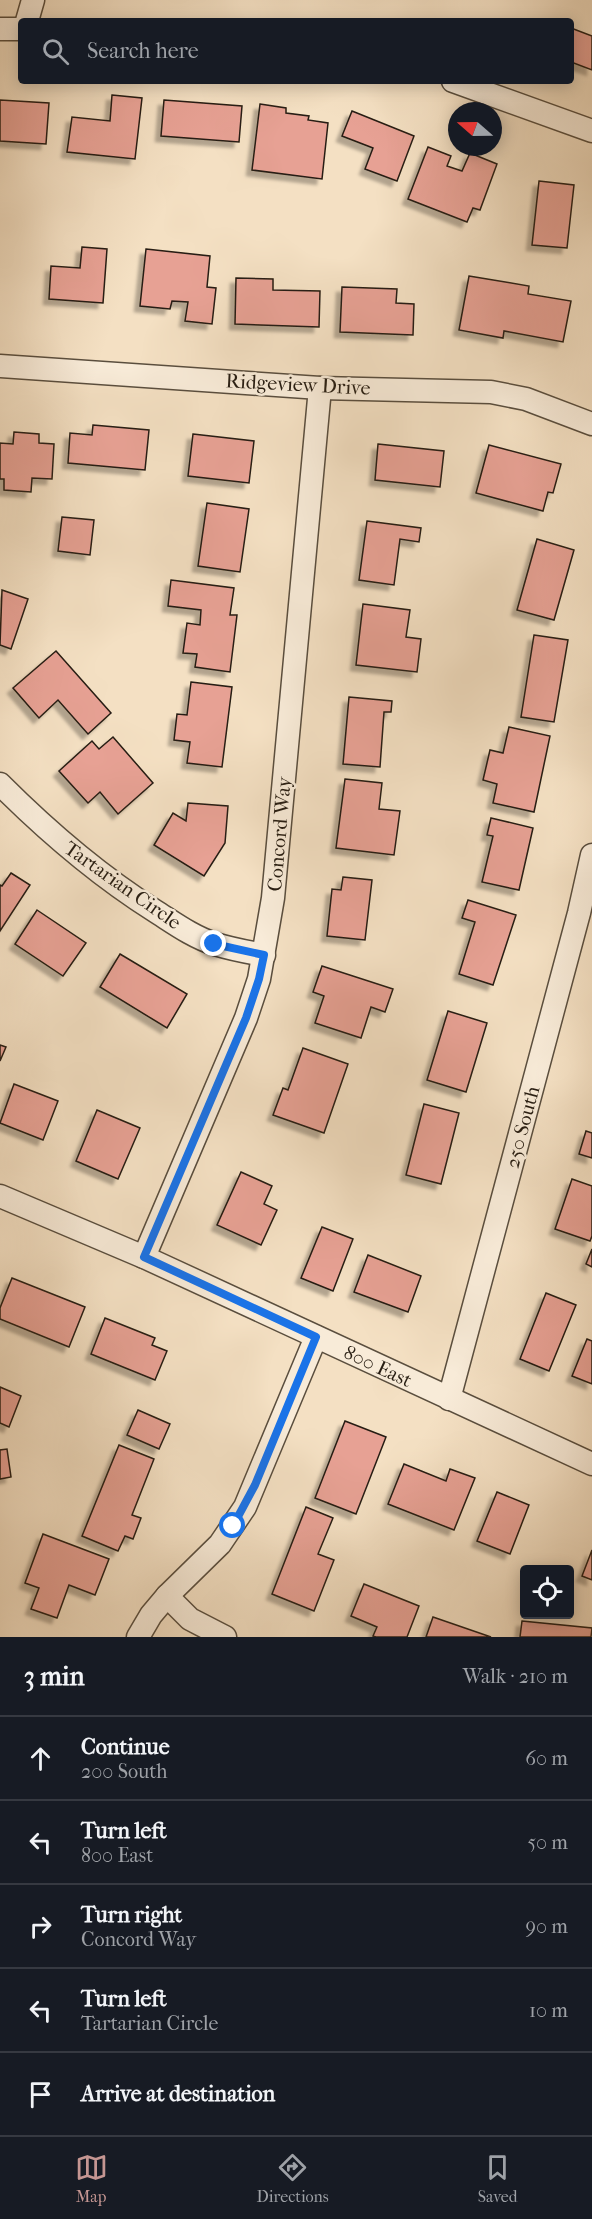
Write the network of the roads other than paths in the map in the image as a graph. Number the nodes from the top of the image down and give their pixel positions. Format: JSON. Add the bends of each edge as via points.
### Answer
{"nodes":[{"id":1,"x":33,"y":0,"type":"edge"},
{"id":2,"x":28,"y":18,"type":"edge"},
{"id":3,"x":0,"y":29,"type":"edge"},
{"id":4,"x":18,"y":29,"type":"edge"},
{"id":5,"x":461,"y":84,"type":"edge"},
{"id":6,"x":592,"y":131,"type":"edge"},
{"id":7,"x":0,"y":366,"type":"edge"},
{"id":8,"x":320,"y":388,"type":"junction"},
{"id":9,"x":592,"y":424,"type":"edge"},
{"id":10,"x":0,"y":784,"type":"edge"},
{"id":11,"x":592,"y":855,"type":"edge"},
{"id":12,"x":264,"y":955,"type":"junction"},
{"id":13,"x":0,"y":1196,"type":"edge"},
{"id":14,"x":144,"y":1257,"type":"junction"},
{"id":15,"x":316,"y":1337,"type":"junction"},
{"id":16,"x":449,"y":1399,"type":"junction"},
{"id":17,"x":592,"y":1464,"type":"edge"},
{"id":18,"x":167,"y":1596,"type":"junction"},
{"id":19,"x":138,"y":1637,"type":"edge"},
{"id":20,"x":225,"y":1637,"type":"edge"}],
"edges":[{"from":1,"to":2,"type":"street"},
{"from":3,"to":4,"type":"street"},
{"from":5,"to":6,"type":"street"},
{"from":7,"to":8,"type":"street","name":"Ridgeview Drive"},
{"from":8,"to":9,"type":"street","name":"Ridgeview Drive","via":[[491,392],[526,399]]},
{"from":8,"to":12,"type":"street","name":"Concord Way","via":[[273,898]]},
{"from":10,"to":12,"type":"street","name":"Tartarian Circle","via":[[91,867],[149,907],[214,944]]},
{"from":11,"to":16,"type":"street","name":"250 South"},
{"from":12,"to":14,"type":"street","name":"Concord Way","via":[[246,1018]]},
{"from":13,"to":14,"type":"street","name":"800 East"},
{"from":14,"to":15,"type":"street","name":"800 East"},
{"from":15,"to":16,"type":"street","name":"800 East"},
{"from":15,"to":18,"type":"street","via":[[245,1507],[220,1544]]},
{"from":16,"to":17,"type":"street","name":"800 East"},
{"from":18,"to":19,"type":"street"},
{"from":18,"to":20,"type":"street","via":[[190,1618]]}]}
